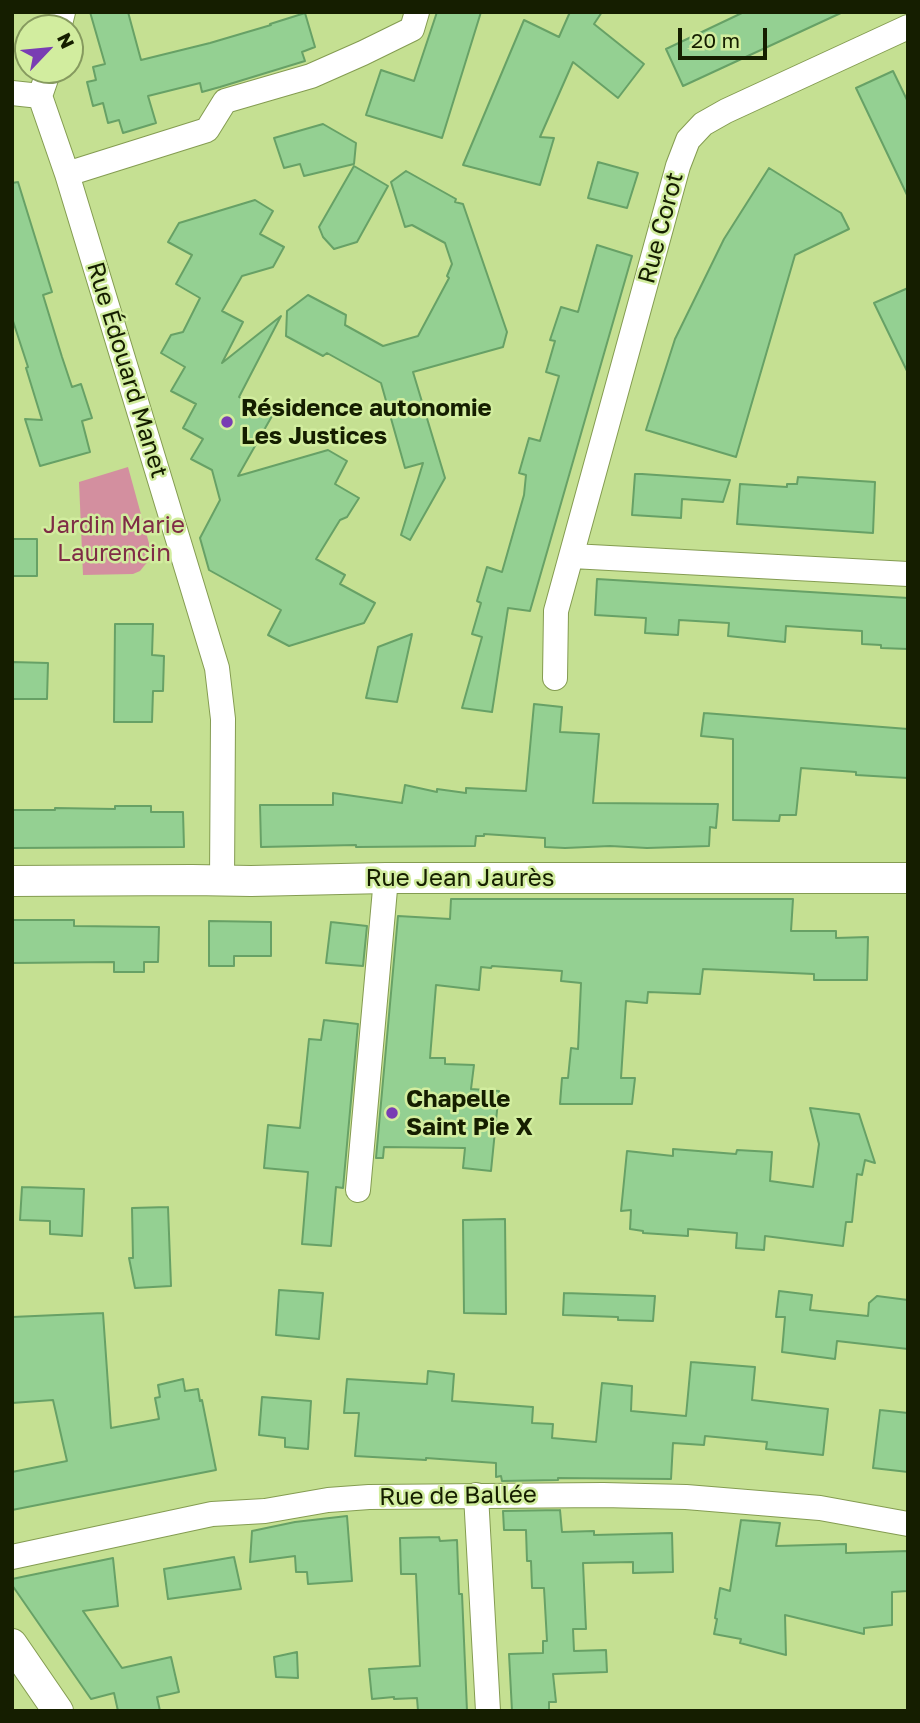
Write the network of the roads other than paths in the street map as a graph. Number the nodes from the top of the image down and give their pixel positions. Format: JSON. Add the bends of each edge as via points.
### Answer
{"nodes":[{"id":1,"x":417,"y":12,"type":"edge"},
{"id":2,"x":903,"y":12,"type":"edge"},
{"id":3,"x":908,"y":25,"type":"edge"},
{"id":4,"x":44,"y":84,"type":"edge"},
{"id":5,"x":12,"y":93,"type":"edge"},
{"id":6,"x":40,"y":96,"type":"junction"},
{"id":7,"x":67,"y":174,"type":"junction"},
{"id":8,"x":572,"y":556,"type":"junction"},
{"id":9,"x":908,"y":574,"type":"edge"},
{"id":10,"x":555,"y":678,"type":"dead end"},
{"id":11,"x":386,"y":878,"type":"junction"},
{"id":12,"x":908,"y":878,"type":"edge"},
{"id":13,"x":12,"y":881,"type":"edge"},
{"id":14,"x":222,"y":881,"type":"junction"},
{"id":15,"x":358,"y":1190,"type":"dead end"},
{"id":16,"x":476,"y":1495,"type":"junction"},
{"id":17,"x":908,"y":1524,"type":"edge"},
{"id":18,"x":12,"y":1557,"type":"edge"},
{"id":19,"x":12,"y":1644,"type":"edge"},
{"id":20,"x":58,"y":1711,"type":"edge"},
{"id":21,"x":488,"y":1711,"type":"edge"}],
"edges":[{"from":1,"to":7,"type":"street","via":[[412,29],[363,53],[311,76],[225,101],[207,130]]},
{"from":2,"to":3,"type":"street"},
{"from":3,"to":8,"type":"street","name":"Rue Corot","via":[[726,111],[703,124],[688,140]]},
{"from":4,"to":6,"type":"street"},
{"from":5,"to":6,"type":"street"},
{"from":6,"to":7,"type":"street","name":"Rue Édouard Manet"},
{"from":7,"to":14,"type":"street","name":"Rue Édouard Manet","via":[[217,668],[222,719]]},
{"from":8,"to":9,"type":"street"},
{"from":8,"to":10,"type":"street","name":"Rue Corot","via":[[556,611]]},
{"from":11,"to":12,"type":"street","name":"Rue Jean Jaurès"},
{"from":11,"to":14,"type":"street","name":"Rue Jean Jaurès"},
{"from":11,"to":15,"type":"street"},
{"from":13,"to":14,"type":"street","name":"Rue Jean Jaurès"},
{"from":16,"to":17,"type":"street","name":"Rue de Ballée","via":[[687,1497],[820,1508]]},
{"from":16,"to":18,"type":"street","name":"Rue de Ballée","via":[[369,1497],[212,1514]]},
{"from":16,"to":21,"type":"street"},
{"from":19,"to":20,"type":"street"}]}
